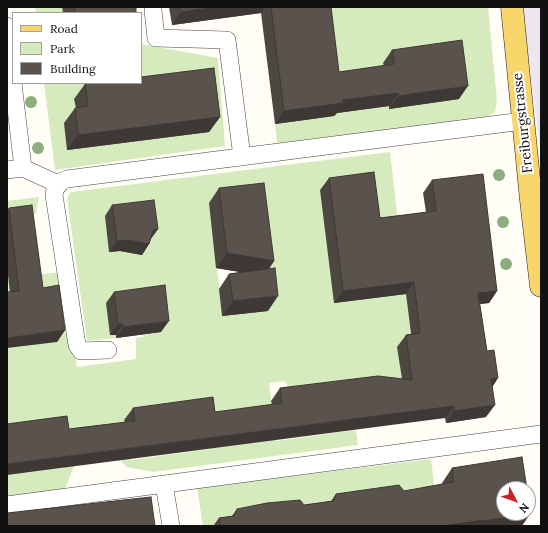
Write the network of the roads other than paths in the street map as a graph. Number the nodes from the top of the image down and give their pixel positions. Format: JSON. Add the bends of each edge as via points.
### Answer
{"nodes":[{"id":1,"x":512,"y":7,"type":"edge"},
{"id":2,"x":153,"y":10,"type":"dead end"},
{"id":3,"x":7,"y":26,"type":"edge"},
{"id":4,"x":12,"y":71,"type":"edge"},
{"id":5,"x":13,"y":84,"type":"edge"},
{"id":6,"x":523,"y":121,"type":"junction"},
{"id":7,"x":242,"y":158,"type":"junction"},
{"id":8,"x":15,"y":169,"type":"edge"},
{"id":9,"x":58,"y":184,"type":"junction"},
{"id":10,"x":536,"y":198,"type":"edge"},
{"id":11,"x":541,"y":286,"type":"edge"},
{"id":12,"x":108,"y":350,"type":"dead end"},
{"id":13,"x":541,"y":434,"type":"edge"},
{"id":14,"x":164,"y":484,"type":"junction"},
{"id":15,"x":7,"y":505,"type":"edge"},
{"id":16,"x":171,"y":526,"type":"edge"}],
"edges":[{"from":1,"to":6,"type":"main road","name":"Freiburgstrasse"},
{"from":2,"to":7,"type":"lane","via":[[156,38],[227,40]]},
{"from":3,"to":4,"type":"lane"},
{"from":5,"to":8,"type":"lane"},
{"from":6,"to":7,"type":"lane"},
{"from":6,"to":10,"type":"main road","name":"Freiburgstrasse"},
{"from":7,"to":9,"type":"lane","via":[[67,179]]},
{"from":8,"to":9,"type":"lane"},
{"from":9,"to":12,"type":"lane","via":[[54,195],[77,345],[81,351]]},
{"from":10,"to":11,"type":"main road","name":"Freiburgstrasse"},
{"from":13,"to":14,"type":"lane"},
{"from":14,"to":15,"type":"lane"},
{"from":14,"to":16,"type":"lane"}]}
